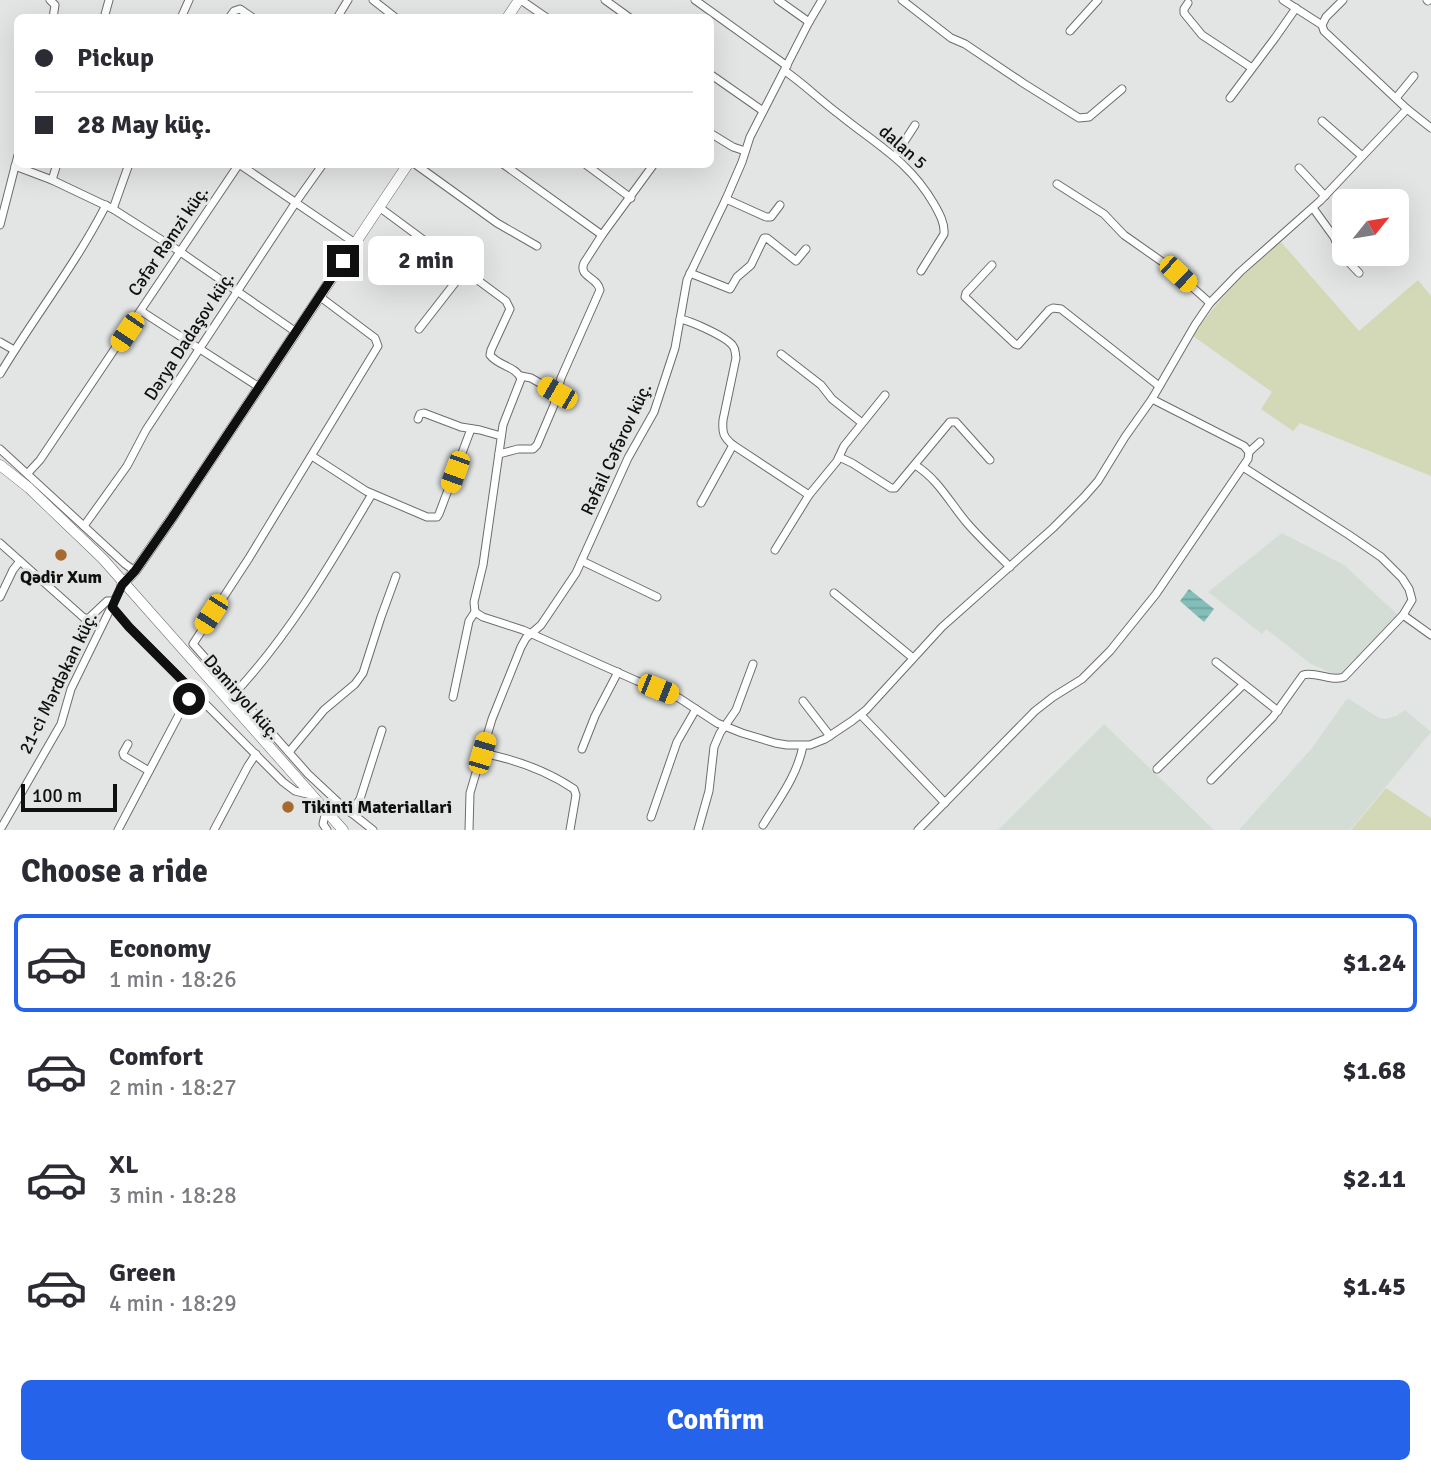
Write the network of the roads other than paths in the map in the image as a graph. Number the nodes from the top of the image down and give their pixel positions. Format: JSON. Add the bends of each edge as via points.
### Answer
{"nodes":[{"id":1,"x":373,"y":0,"type":"edge"},
{"id":2,"x":605,"y":0,"type":"edge"},
{"id":3,"x":695,"y":0,"type":"edge"},
{"id":4,"x":778,"y":0,"type":"edge"},
{"id":5,"x":822,"y":0,"type":"edge"},
{"id":6,"x":902,"y":0,"type":"edge"},
{"id":7,"x":1098,"y":0,"type":"edge"},
{"id":8,"x":1283,"y":0,"type":"edge"},
{"id":9,"x":1343,"y":0,"type":"edge"},
{"id":10,"x":516,"y":1,"type":"edge"},
{"id":11,"x":1188,"y":2,"type":"dead end"},
{"id":12,"x":1296,"y":8,"type":"junction"},
{"id":13,"x":232,"y":14,"type":"edge"},
{"id":14,"x":247,"y":14,"type":"edge"},
{"id":15,"x":391,"y":14,"type":"edge"},
{"id":16,"x":540,"y":14,"type":"edge"},
{"id":17,"x":624,"y":14,"type":"edge"},
{"id":18,"x":714,"y":14,"type":"edge"},
{"id":19,"x":714,"y":14,"type":"edge"},
{"id":20,"x":809,"y":22,"type":"junction"},
{"id":21,"x":1322,"y":25,"type":"junction"},
{"id":22,"x":1070,"y":31,"type":"dead end"},
{"id":23,"x":786,"y":68,"type":"junction"},
{"id":24,"x":1252,"y":68,"type":"junction"},
{"id":25,"x":1414,"y":76,"type":"dead end"},
{"id":26,"x":714,"y":77,"type":"edge"},
{"id":27,"x":1122,"y":89,"type":"dead end"},
{"id":28,"x":1230,"y":98,"type":"dead end"},
{"id":29,"x":1395,"y":98,"type":"junction"},
{"id":30,"x":1407,"y":109,"type":"junction"},
{"id":31,"x":764,"y":111,"type":"junction"},
{"id":32,"x":1322,"y":121,"type":"dead end"},
{"id":33,"x":915,"y":125,"type":"dead end"},
{"id":34,"x":1431,"y":128,"type":"edge"},
{"id":35,"x":714,"y":135,"type":"edge"},
{"id":36,"x":745,"y":151,"type":"junction"},
{"id":37,"x":895,"y":156,"type":"junction"},
{"id":38,"x":1362,"y":156,"type":"junction"},
{"id":39,"x":14,"y":168,"type":"edge"},
{"id":40,"x":20,"y":168,"type":"edge"},
{"id":41,"x":56,"y":168,"type":"edge"},
{"id":42,"x":127,"y":168,"type":"edge"},
{"id":43,"x":236,"y":168,"type":"edge"},
{"id":44,"x":245,"y":168,"type":"edge"},
{"id":45,"x":320,"y":168,"type":"edge"},
{"id":46,"x":405,"y":168,"type":"edge"},
{"id":47,"x":421,"y":168,"type":"edge"},
{"id":48,"x":508,"y":168,"type":"edge"},
{"id":49,"x":590,"y":168,"type":"edge"},
{"id":50,"x":651,"y":168,"type":"edge"},
{"id":51,"x":1299,"y":169,"type":"dead end"},
{"id":52,"x":52,"y":180,"type":"junction"},
{"id":53,"x":1057,"y":184,"type":"dead end"},
{"id":54,"x":1325,"y":196,"type":"junction"},
{"id":55,"x":631,"y":198,"type":"junction"},
{"id":56,"x":726,"y":199,"type":"junction"},
{"id":57,"x":296,"y":202,"type":"junction"},
{"id":58,"x":780,"y":205,"type":"dead end"},
{"id":59,"x":110,"y":207,"type":"junction"},
{"id":60,"x":379,"y":207,"type":"junction"},
{"id":61,"x":1312,"y":208,"type":"junction"},
{"id":62,"x":0,"y":225,"type":"edge"},
{"id":63,"x":602,"y":235,"type":"junction"},
{"id":64,"x":355,"y":243,"type":"junction"},
{"id":65,"x":537,"y":246,"type":"dead end"},
{"id":66,"x":806,"y":249,"type":"dead end"},
{"id":67,"x":179,"y":251,"type":"junction"},
{"id":68,"x":992,"y":265,"type":"dead end"},
{"id":69,"x":465,"y":270,"type":"junction"},
{"id":70,"x":921,"y":271,"type":"dead end"},
{"id":71,"x":690,"y":273,"type":"junction"},
{"id":72,"x":1359,"y":273,"type":"dead end"},
{"id":73,"x":237,"y":291,"type":"junction"},
{"id":74,"x":319,"y":296,"type":"junction"},
{"id":75,"x":1210,"y":303,"type":"junction"},
{"id":76,"x":141,"y":311,"type":"junction"},
{"id":77,"x":680,"y":319,"type":"junction"},
{"id":78,"x":419,"y":329,"type":"dead end"},
{"id":79,"x":296,"y":332,"type":"junction"},
{"id":80,"x":0,"y":342,"type":"edge"},
{"id":81,"x":200,"y":348,"type":"junction"},
{"id":82,"x":14,"y":350,"type":"junction"},
{"id":83,"x":781,"y":354,"type":"dead end"},
{"id":84,"x":0,"y":374,"type":"edge"},
{"id":85,"x":520,"y":376,"type":"junction"},
{"id":86,"x":1159,"y":386,"type":"junction"},
{"id":87,"x":259,"y":387,"type":"junction"},
{"id":88,"x":557,"y":393,"type":"junction"},
{"id":89,"x":885,"y":395,"type":"dead end"},
{"id":90,"x":1152,"y":399,"type":"junction"},
{"id":91,"x":418,"y":419,"type":"dead end"},
{"id":92,"x":862,"y":424,"type":"junction"},
{"id":93,"x":471,"y":429,"type":"junction"},
{"id":94,"x":501,"y":436,"type":"junction"},
{"id":95,"x":1260,"y":442,"type":"dead end"},
{"id":96,"x":733,"y":445,"type":"junction"},
{"id":97,"x":0,"y":449,"type":"edge"},
{"id":98,"x":1249,"y":453,"type":"junction"},
{"id":99,"x":499,"y":454,"type":"junction"},
{"id":100,"x":312,"y":456,"type":"junction"},
{"id":101,"x":839,"y":457,"type":"junction"},
{"id":102,"x":990,"y":460,"type":"dead end"},
{"id":103,"x":915,"y":465,"type":"junction"},
{"id":104,"x":0,"y":467,"type":"edge"},
{"id":105,"x":1243,"y":467,"type":"junction"},
{"id":106,"x":28,"y":473,"type":"junction"},
{"id":107,"x":372,"y":494,"type":"junction"},
{"id":108,"x":809,"y":495,"type":"junction"},
{"id":109,"x":701,"y":503,"type":"dead end"},
{"id":110,"x":83,"y":526,"type":"junction"},
{"id":111,"x":0,"y":543,"type":"edge"},
{"id":112,"x":775,"y":550,"type":"dead end"},
{"id":113,"x":20,"y":561,"type":"junction"},
{"id":114,"x":582,"y":561,"type":"junction"},
{"id":115,"x":1010,"y":567,"type":"junction"},
{"id":116,"x":135,"y":571,"type":"junction"},
{"id":117,"x":396,"y":576,"type":"dead end"},
{"id":118,"x":124,"y":584,"type":"junction"},
{"id":119,"x":834,"y":593,"type":"dead end"},
{"id":120,"x":0,"y":597,"type":"edge"},
{"id":121,"x":657,"y":597,"type":"dead end"},
{"id":122,"x":113,"y":604,"type":"junction"},
{"id":123,"x":475,"y":612,"type":"junction"},
{"id":124,"x":1403,"y":615,"type":"junction"},
{"id":125,"x":532,"y":633,"type":"junction"},
{"id":126,"x":1431,"y":635,"type":"edge"},
{"id":127,"x":913,"y":658,"type":"junction"},
{"id":128,"x":1216,"y":662,"type":"dead end"},
{"id":129,"x":753,"y":664,"type":"dead end"},
{"id":130,"x":618,"y":672,"type":"junction"},
{"id":131,"x":1243,"y":685,"type":"junction"},
{"id":132,"x":194,"y":692,"type":"junction"},
{"id":133,"x":235,"y":693,"type":"junction"},
{"id":134,"x":453,"y":697,"type":"dead end"},
{"id":135,"x":803,"y":701,"type":"dead end"},
{"id":136,"x":696,"y":709,"type":"junction"},
{"id":137,"x":1278,"y":711,"type":"junction"},
{"id":138,"x":861,"y":715,"type":"junction"},
{"id":139,"x":725,"y":727,"type":"junction"},
{"id":140,"x":382,"y":730,"type":"dead end"},
{"id":141,"x":830,"y":736,"type":"junction"},
{"id":142,"x":128,"y":744,"type":"dead end"},
{"id":143,"x":803,"y":746,"type":"junction"},
{"id":144,"x":582,"y":749,"type":"dead end"},
{"id":145,"x":289,"y":752,"type":"junction"},
{"id":146,"x":482,"y":753,"type":"junction"},
{"id":147,"x":256,"y":754,"type":"junction"},
{"id":148,"x":1157,"y":769,"type":"dead end"},
{"id":149,"x":149,"y":771,"type":"junction"},
{"id":150,"x":1211,"y":780,"type":"dead end"},
{"id":151,"x":307,"y":794,"type":"junction"},
{"id":152,"x":945,"y":803,"type":"junction"},
{"id":153,"x":351,"y":813,"type":"junction"},
{"id":154,"x":326,"y":815,"type":"junction"},
{"id":155,"x":651,"y":817,"type":"dead end"},
{"id":156,"x":763,"y":825,"type":"dead end"},
{"id":157,"x":0,"y":830,"type":"edge"},
{"id":158,"x":118,"y":830,"type":"edge"},
{"id":159,"x":214,"y":830,"type":"edge"},
{"id":160,"x":327,"y":830,"type":"edge"},
{"id":161,"x":341,"y":830,"type":"edge"},
{"id":162,"x":373,"y":830,"type":"edge"},
{"id":163,"x":469,"y":830,"type":"edge"},
{"id":164,"x":570,"y":830,"type":"edge"},
{"id":165,"x":698,"y":830,"type":"edge"},
{"id":166,"x":918,"y":830,"type":"edge"}],
"edges":[{"from":1,"to":15,"type":"street"},
{"from":2,"to":17,"type":"street"},
{"from":3,"to":18,"type":"street","name":"dalan 5"},
{"from":4,"to":20,"type":"street"},
{"from":5,"to":20,"type":"street","name":"Rəfail Cəfərov küç."},
{"from":6,"to":27,"type":"street","via":[[951,38],[1079,118],[1089,117]]},
{"from":7,"to":22,"type":"street"},
{"from":8,"to":12,"type":"street"},
{"from":9,"to":21,"type":"street"},
{"from":10,"to":16,"type":"street"},
{"from":11,"to":24,"type":"street","via":[[1184,13],[1202,35]]},
{"from":12,"to":21,"type":"street"},
{"from":12,"to":24,"type":"street"},
{"from":13,"to":14,"type":"street","via":[[240,9]]},
{"from":19,"to":23,"type":"street","name":"dalan 5"},
{"from":20,"to":23,"type":"street","name":"Rəfail Cəfərov küç."},
{"from":21,"to":29,"type":"street"},
{"from":23,"to":31,"type":"street","name":"Rəfail Cəfərov küç."},
{"from":23,"to":37,"type":"street","name":"dalan 5"},
{"from":24,"to":28,"type":"street"},
{"from":25,"to":29,"type":"street"},
{"from":26,"to":31,"type":"street"},
{"from":29,"to":30,"type":"street"},
{"from":30,"to":34,"type":"street"},
{"from":30,"to":38,"type":"street"},
{"from":31,"to":36,"type":"street","name":"Rəfail Cəfərov küç."},
{"from":32,"to":38,"type":"street"},
{"from":33,"to":37,"type":"street"},
{"from":35,"to":36,"type":"street"},
{"from":36,"to":56,"type":"street","name":"Rəfail Cəfərov küç."},
{"from":37,"to":70,"type":"street","name":"dalan 5","via":[[928,193],[943,222],[944,234]]},
{"from":38,"to":54,"type":"street"},
{"from":39,"to":62,"type":"street"},
{"from":40,"to":52,"type":"street"},
{"from":41,"to":52,"type":"street"},
{"from":42,"to":59,"type":"street"},
{"from":43,"to":67,"type":"street","name":"Cəfər Rəmzi küç."},
{"from":44,"to":57,"type":"street"},
{"from":45,"to":57,"type":"street","name":"Dərya Dadaşov küç."},
{"from":46,"to":60,"type":"main road"},
{"from":47,"to":65,"type":"street"},
{"from":48,"to":63,"type":"street"},
{"from":49,"to":55,"type":"street"},
{"from":50,"to":55,"type":"street"},
{"from":51,"to":54,"type":"street"},
{"from":52,"to":59,"type":"street"},
{"from":53,"to":75,"type":"street","via":[[1104,214],[1124,236],[1171,268]]},
{"from":54,"to":61,"type":"street"},
{"from":55,"to":63,"type":"street"},
{"from":56,"to":58,"type":"street","via":[[766,217]]},
{"from":56,"to":71,"type":"street","name":"Rəfail Cəfərov küç."},
{"from":57,"to":64,"type":"street"},
{"from":57,"to":73,"type":"street","name":"Dərya Dadaşov küç."},
{"from":59,"to":67,"type":"street"},
{"from":59,"to":82,"type":"street"},
{"from":60,"to":64,"type":"main road"},
{"from":60,"to":69,"type":"street"},
{"from":61,"to":72,"type":"street"},
{"from":61,"to":75,"type":"street"},
{"from":63,"to":88,"type":"street","via":[[582,268],[600,290]]},
{"from":64,"to":74,"type":"main road"},
{"from":66,"to":71,"type":"street","via":[[796,261],[764,238],[751,265],[730,289]]},
{"from":67,"to":73,"type":"street"},
{"from":67,"to":76,"type":"street","name":"Cəfər Rəmzi küç."},
{"from":68,"to":86,"type":"street","via":[[965,297],[1015,344],[1053,307],[1062,309]]},
{"from":69,"to":78,"type":"street"},
{"from":69,"to":85,"type":"street","via":[[509,305],[490,355]]},
{"from":71,"to":77,"type":"street","name":"Rəfail Cəfərov küç."},
{"from":73,"to":79,"type":"street"},
{"from":73,"to":81,"type":"street","name":"Dərya Dadaşov küç."},
{"from":74,"to":79,"type":"main road"},
{"from":74,"to":100,"type":"street","via":[[378,342]]},
{"from":75,"to":86,"type":"street"},
{"from":76,"to":81,"type":"street"},
{"from":76,"to":106,"type":"street","name":"Cəfər Rəmzi küç."},
{"from":77,"to":96,"type":"street","via":[[735,349],[722,428]]},
{"from":77,"to":114,"type":"street","name":"Rəfail Cəfərov küç.","via":[[654,412],[624,466]]},
{"from":79,"to":87,"type":"main road"},
{"from":80,"to":82,"type":"street"},
{"from":81,"to":87,"type":"street"},
{"from":81,"to":110,"type":"street","name":"Dərya Dadaşov küç.","via":[[131,460]]},
{"from":82,"to":84,"type":"street"},
{"from":83,"to":92,"type":"street"},
{"from":85,"to":88,"type":"street"},
{"from":85,"to":94,"type":"street"},
{"from":86,"to":90,"type":"street"},
{"from":87,"to":116,"type":"main road"},
{"from":88,"to":99,"type":"street","via":[[536,447]]},
{"from":89,"to":92,"type":"street"},
{"from":90,"to":98,"type":"street","via":[[1240,443]]},
{"from":90,"to":115,"type":"street","via":[[1092,488]]},
{"from":91,"to":93,"type":"street","via":[[424,413]]},
{"from":92,"to":101,"type":"street"},
{"from":93,"to":94,"type":"street"},
{"from":93,"to":107,"type":"street","via":[[437,517]]},
{"from":94,"to":99,"type":"street"},
{"from":95,"to":98,"type":"street"},
{"from":96,"to":108,"type":"street"},
{"from":96,"to":109,"type":"street"},
{"from":97,"to":106,"type":"street"},
{"from":98,"to":105,"type":"street"},
{"from":99,"to":123,"type":"street"},
{"from":100,"to":107,"type":"street"},
{"from":100,"to":133,"type":"street","via":[[193,644]]},
{"from":101,"to":103,"type":"street","via":[[891,488]]},
{"from":101,"to":108,"type":"street"},
{"from":102,"to":103,"type":"street","via":[[956,422],[950,422]]},
{"from":103,"to":115,"type":"street","via":[[934,480]]},
{"from":104,"to":118,"type":"main road","via":[[64,520]]},
{"from":105,"to":124,"type":"street","via":[[1367,547],[1398,573],[1412,596]]},
{"from":105,"to":152,"type":"street","via":[[1156,594],[1102,661],[1035,711]]},
{"from":106,"to":110,"type":"street"},
{"from":107,"to":133,"type":"street","via":[[278,641]]},
{"from":108,"to":112,"type":"street"},
{"from":110,"to":116,"type":"street"},
{"from":111,"to":113,"type":"street"},
{"from":113,"to":120,"type":"street"},
{"from":113,"to":122,"type":"street","via":[[85,618],[107,601]]},
{"from":114,"to":121,"type":"street"},
{"from":114,"to":125,"type":"street","name":"Rəfail Cəfərov küç."},
{"from":115,"to":127,"type":"street"},
{"from":116,"to":118,"type":"main road"},
{"from":117,"to":145,"type":"street","via":[[363,673]]},
{"from":118,"to":122,"type":"street","name":"21-ci Mərdəkan küç."},
{"from":118,"to":151,"type":"main road","name":"Dəmiryol küç."},
{"from":118,"to":161,"type":"main road"},
{"from":119,"to":127,"type":"street"},
{"from":122,"to":132,"type":"street","via":[[129,627]]},
{"from":122,"to":157,"type":"street","name":"21-ci Mərdəkan küç.","via":[[71,689],[61,724]]},
{"from":123,"to":125,"type":"street"},
{"from":123,"to":134,"type":"street","via":[[469,621]]},
{"from":124,"to":126,"type":"street"},
{"from":124,"to":137,"type":"street","via":[[1344,677],[1303,676]]},
{"from":125,"to":130,"type":"street"},
{"from":125,"to":146,"type":"street","name":"Rəfail Cəfərov küç.","via":[[523,642]]},
{"from":127,"to":138,"type":"street"},
{"from":128,"to":131,"type":"street"},
{"from":129,"to":139,"type":"street"},
{"from":130,"to":136,"type":"street"},
{"from":130,"to":144,"type":"street"},
{"from":131,"to":137,"type":"street"},
{"from":131,"to":148,"type":"street"},
{"from":132,"to":147,"type":"street"},
{"from":132,"to":149,"type":"street"},
{"from":133,"to":145,"type":"street"},
{"from":135,"to":141,"type":"street"},
{"from":136,"to":139,"type":"street"},
{"from":136,"to":155,"type":"street","via":[[677,742]]},
{"from":137,"to":150,"type":"street"},
{"from":138,"to":141,"type":"street"},
{"from":138,"to":152,"type":"street"},
{"from":139,"to":143,"type":"street","via":[[775,743]]},
{"from":139,"to":165,"type":"street","via":[[716,739]]},
{"from":140,"to":153,"type":"street","via":[[360,799]]},
{"from":141,"to":143,"type":"street"},
{"from":142,"to":149,"type":"street","via":[[124,756]]},
{"from":143,"to":156,"type":"street","via":[[791,782]]},
{"from":145,"to":153,"type":"street"},
{"from":146,"to":163,"type":"street","name":"Rəfail Cəfərov küç.","via":[[470,797]]},
{"from":146,"to":164,"type":"street","via":[[511,760],[572,787],[576,795]]},
{"from":147,"to":151,"type":"street","via":[[290,788]]},
{"from":147,"to":159,"type":"street"},
{"from":149,"to":158,"type":"street"},
{"from":151,"to":154,"type":"main road","name":"Dəmiryol küç."},
{"from":152,"to":166,"type":"street"},
{"from":153,"to":162,"type":"street"},
{"from":154,"to":160,"type":"street","via":[[323,824]]},
{"from":154,"to":161,"type":"main road","name":"Dəmiryol küç."}]}
